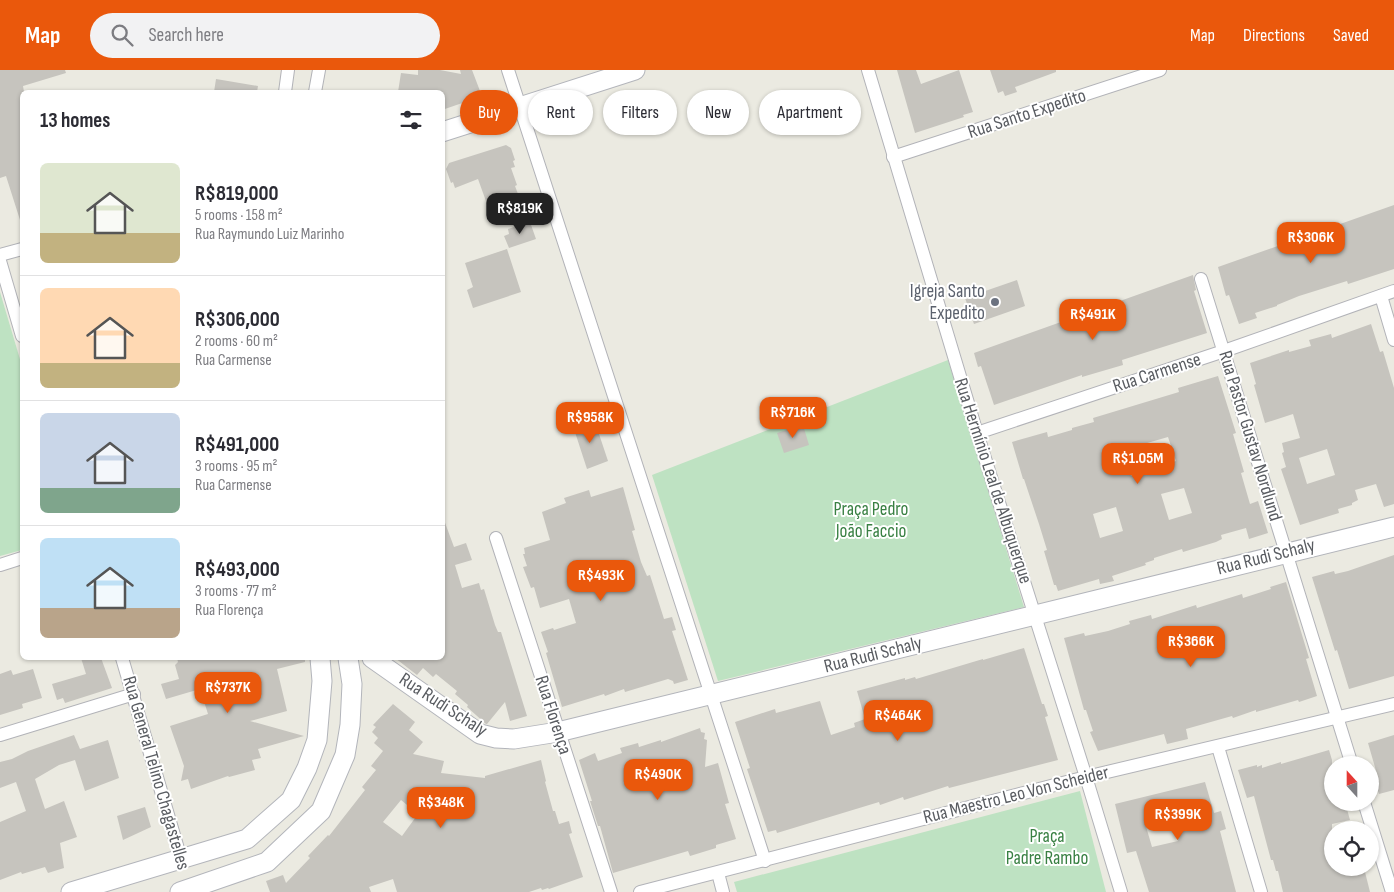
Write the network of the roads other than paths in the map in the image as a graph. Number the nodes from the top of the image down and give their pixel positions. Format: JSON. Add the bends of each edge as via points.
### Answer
{"nodes":[{"id":1,"x":288,"y":70,"type":"edge"},
{"id":2,"x":319,"y":70,"type":"edge"},
{"id":3,"x":508,"y":70,"type":"edge"},
{"id":4,"x":635,"y":70,"type":"edge"},
{"id":5,"x":868,"y":70,"type":"edge"},
{"id":6,"x":1160,"y":70,"type":"edge"},
{"id":7,"x":285,"y":90,"type":"edge"},
{"id":8,"x":315,"y":90,"type":"edge"},
{"id":9,"x":520,"y":108,"type":"junction"},
{"id":10,"x":445,"y":131,"type":"edge"},
{"id":11,"x":893,"y":157,"type":"junction"},
{"id":12,"x":20,"y":250,"type":"edge"},
{"id":13,"x":0,"y":255,"type":"edge"},
{"id":14,"x":0,"y":261,"type":"edge"},
{"id":15,"x":1201,"y":279,"type":"dead end"},
{"id":16,"x":1394,"y":291,"type":"edge"},
{"id":17,"x":1381,"y":296,"type":"junction"},
{"id":18,"x":20,"y":329,"type":"edge"},
{"id":19,"x":1394,"y":340,"type":"edge"},
{"id":20,"x":1224,"y":351,"type":"junction"},
{"id":21,"x":976,"y":433,"type":"junction"},
{"id":22,"x":1394,"y":526,"type":"edge"},
{"id":23,"x":496,"y":538,"type":"dead end"},
{"id":24,"x":1286,"y":552,"type":"junction"},
{"id":25,"x":20,"y":559,"type":"edge"},
{"id":26,"x":0,"y":565,"type":"edge"},
{"id":27,"x":1035,"y":615,"type":"junction"},
{"id":28,"x":123,"y":660,"type":"edge"},
{"id":29,"x":320,"y":660,"type":"edge"},
{"id":30,"x":348,"y":660,"type":"edge"},
{"id":31,"x":375,"y":660,"type":"edge"},
{"id":32,"x":134,"y":694,"type":"junction"},
{"id":33,"x":710,"y":696,"type":"junction"},
{"id":34,"x":1394,"y":704,"type":"edge"},
{"id":35,"x":1338,"y":719,"type":"junction"},
{"id":36,"x":558,"y":732,"type":"junction"},
{"id":37,"x":0,"y":735,"type":"edge"},
{"id":38,"x":1218,"y":747,"type":"junction"},
{"id":39,"x":1349,"y":756,"type":"edge"},
{"id":40,"x":1086,"y":777,"type":"junction"},
{"id":41,"x":1367,"y":811,"type":"edge"},
{"id":42,"x":181,"y":859,"type":"junction"},
{"id":43,"x":765,"y":861,"type":"junction"},
{"id":44,"x":718,"y":872,"type":"junction"},
{"id":45,"x":187,"y":891,"type":"edge"},
{"id":46,"x":72,"y":892,"type":"edge"},
{"id":47,"x":610,"y":892,"type":"edge"},
{"id":48,"x":640,"y":892,"type":"edge"},
{"id":49,"x":723,"y":892,"type":"edge"},
{"id":50,"x":1120,"y":892,"type":"edge"},
{"id":51,"x":1261,"y":892,"type":"edge"},
{"id":52,"x":1392,"y":892,"type":"edge"}],
"edges":[{"from":1,"to":7,"type":"street"},
{"from":2,"to":8,"type":"street"},
{"from":3,"to":9,"type":"street"},
{"from":4,"to":9,"type":"street"},
{"from":5,"to":11,"type":"street","name":"Rua Hermínio Leal de Albuquerque"},
{"from":6,"to":11,"type":"street","name":"Rua Santo Expedito"},
{"from":9,"to":10,"type":"street"},
{"from":9,"to":33,"type":"street"},
{"from":11,"to":21,"type":"street","name":"Rua Hermínio Leal de Albuquerque"},
{"from":12,"to":13,"type":"street"},
{"from":14,"to":18,"type":"street"},
{"from":15,"to":20,"type":"street","name":"Rua Pastor Gustav Nordlund"},
{"from":16,"to":17,"type":"street","name":"Rua Carmense"},
{"from":17,"to":19,"type":"street"},
{"from":17,"to":20,"type":"street","name":"Rua Carmense"},
{"from":20,"to":21,"type":"street","name":"Rua Carmense"},
{"from":20,"to":24,"type":"street","name":"Rua Pastor Gustav Nordlund"},
{"from":21,"to":27,"type":"street","name":"Rua Hermínio Leal de Albuquerque"},
{"from":22,"to":24,"type":"street","name":"Rua Rudi Schaly"},
{"from":23,"to":36,"type":"street","name":"Rua Florença"},
{"from":24,"to":27,"type":"street","name":"Rua Rudi Schaly"},
{"from":24,"to":35,"type":"street","name":"Rua Pastor Gustav Nordlund"},
{"from":25,"to":26,"type":"street"},
{"from":27,"to":33,"type":"street","name":"Rua Rudi Schaly"},
{"from":27,"to":40,"type":"street","name":"Rua Hermínio Leal de Albuquerque"},
{"from":28,"to":32,"type":"street","name":"Rua General Telino Chagastelles"},
{"from":29,"to":42,"type":"street","via":[[322,681],[317,740],[291,800],[247,839]]},
{"from":30,"to":45,"type":"street","via":[[352,684],[345,755],[321,811],[268,862]]},
{"from":31,"to":36,"type":"street","name":"Rua Rudi Schaly","via":[[480,734],[514,739]]},
{"from":32,"to":37,"type":"street"},
{"from":32,"to":42,"type":"street","name":"Rua General Telino Chagastelles"},
{"from":33,"to":36,"type":"street","name":"Rua Rudi Schaly"},
{"from":33,"to":43,"type":"street"},
{"from":34,"to":35,"type":"street","name":"Rua Maestro Leo Von Scheider"},
{"from":35,"to":38,"type":"street","name":"Rua Maestro Leo Von Scheider"},
{"from":35,"to":39,"type":"street","name":"Rua Pastor Gustav Nordlund"},
{"from":36,"to":47,"type":"street","name":"Rua Florença"},
{"from":38,"to":40,"type":"street","name":"Rua Maestro Leo Von Scheider"},
{"from":38,"to":51,"type":"street"},
{"from":40,"to":43,"type":"street","name":"Rua Maestro Leo Von Scheider"},
{"from":40,"to":50,"type":"street","name":"Rua Hermínio Leal de Albuquerque"},
{"from":41,"to":52,"type":"street"},
{"from":42,"to":45,"type":"street","name":"Rua General Telino Chagastelles"},
{"from":42,"to":46,"type":"street"},
{"from":43,"to":44,"type":"street","name":"Rua Maestro Leo Von Scheider"},
{"from":44,"to":48,"type":"street","name":"Rua Maestro Leo Von Scheider"},
{"from":44,"to":49,"type":"street"}]}
